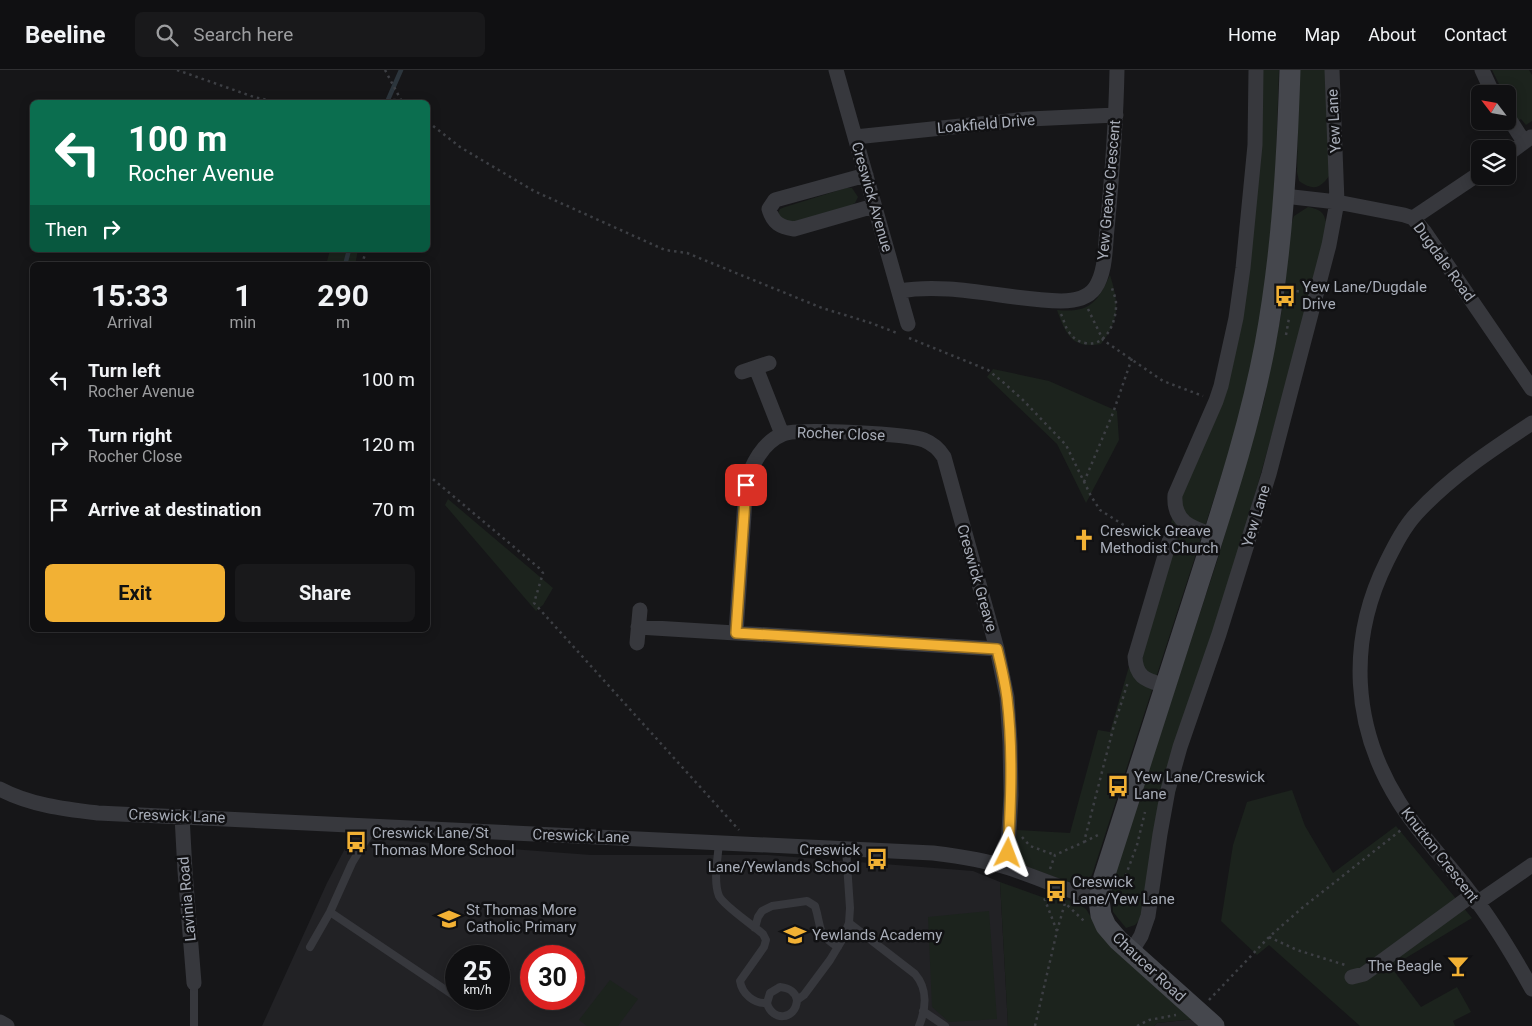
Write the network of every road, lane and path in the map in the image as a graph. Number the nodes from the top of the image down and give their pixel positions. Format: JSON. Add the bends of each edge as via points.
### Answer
{"nodes":[{"id":1,"x":177,"y":70,"type":"edge"},
{"id":2,"x":385,"y":70,"type":"edge"},
{"id":3,"x":836,"y":70,"type":"edge"},
{"id":4,"x":1117,"y":70,"type":"edge"},
{"id":5,"x":1256,"y":70,"type":"edge"},
{"id":6,"x":1290,"y":70,"type":"edge"},
{"id":7,"x":1332,"y":70,"type":"edge"},
{"id":8,"x":1482,"y":70,"type":"edge"},
{"id":9,"x":1490,"y":85,"type":"edge"},
{"id":10,"x":267,"y":100,"type":"edge"},
{"id":11,"x":401,"y":100,"type":"edge"},
{"id":12,"x":1116,"y":115,"type":"junction"},
{"id":13,"x":430,"y":124,"type":"edge"},
{"id":14,"x":1516,"y":126,"type":"edge"},
{"id":15,"x":855,"y":137,"type":"junction"},
{"id":16,"x":1528,"y":139,"type":"edge"},
{"id":17,"x":1516,"y":148,"type":"edge"},
{"id":18,"x":866,"y":175,"type":"junction"},
{"id":19,"x":1471,"y":178,"type":"edge"},
{"id":20,"x":1284,"y":196,"type":"junction"},
{"id":21,"x":1337,"y":202,"type":"junction"},
{"id":22,"x":874,"y":206,"type":"junction"},
{"id":23,"x":1413,"y":218,"type":"junction"},
{"id":24,"x":1102,"y":269,"type":"junction"},
{"id":25,"x":1274,"y":290,"type":"junction"},
{"id":26,"x":899,"y":291,"type":"junction"},
{"id":27,"x":1316,"y":294,"type":"junction"},
{"id":28,"x":1083,"y":298,"type":"junction"},
{"id":29,"x":1061,"y":301,"type":"junction"},
{"id":30,"x":908,"y":324,"type":"dead end"},
{"id":31,"x":1103,"y":340,"type":"junction"},
{"id":32,"x":1132,"y":358,"type":"junction"},
{"id":33,"x":755,"y":368,"type":"dead end"},
{"id":34,"x":1532,"y":390,"type":"edge"},
{"id":35,"x":1216,"y":401,"type":"junction"},
{"id":36,"x":1532,"y":422,"type":"edge"},
{"id":37,"x":782,"y":434,"type":"junction"},
{"id":38,"x":933,"y":444,"type":"joint"},
{"id":39,"x":430,"y":477,"type":"edge"},
{"id":40,"x":1084,"y":482,"type":"junction"},
{"id":41,"x":1214,"y":535,"type":"junction"},
{"id":42,"x":1170,"y":543,"type":"joint"},
{"id":43,"x":640,"y":610,"type":"dead end"},
{"id":44,"x":638,"y":627,"type":"junction"},
{"id":45,"x":736,"y":633,"type":"junction"},
{"id":46,"x":637,"y":643,"type":"dead end"},
{"id":47,"x":997,"y":649,"type":"junction"},
{"id":48,"x":1137,"y":670,"type":"junction"},
{"id":49,"x":1165,"y":686,"type":"junction"},
{"id":50,"x":0,"y":789,"type":"edge"},
{"id":51,"x":182,"y":816,"type":"junction"},
{"id":52,"x":1412,"y":822,"type":"junction"},
{"id":53,"x":1010,"y":823,"type":"junction"},
{"id":54,"x":371,"y":826,"type":"junction"},
{"id":55,"x":719,"y":842,"type":"junction"},
{"id":56,"x":741,"y":843,"type":"junction"},
{"id":57,"x":846,"y":848,"type":"junction"},
{"id":58,"x":1055,"y":856,"type":"junction"},
{"id":59,"x":1532,"y":865,"type":"edge"},
{"id":60,"x":1007,"y":867,"type":"junction"},
{"id":61,"x":1045,"y":882,"type":"junction"},
{"id":62,"x":1475,"y":899,"type":"junction"},
{"id":63,"x":1099,"y":900,"type":"junction"},
{"id":64,"x":330,"y":912,"type":"junction"},
{"id":65,"x":849,"y":923,"type":"junction"},
{"id":66,"x":1106,"y":926,"type":"junction"},
{"id":67,"x":756,"y":928,"type":"junction"},
{"id":68,"x":1057,"y":931,"type":"junction"},
{"id":69,"x":1269,"y":937,"type":"junction"},
{"id":70,"x":310,"y":947,"type":"dead end"},
{"id":71,"x":838,"y":948,"type":"junction"},
{"id":72,"x":1131,"y":952,"type":"junction"},
{"id":73,"x":1358,"y":976,"type":"joint"},
{"id":74,"x":194,"y":983,"type":"joint"},
{"id":75,"x":1532,"y":989,"type":"edge"},
{"id":76,"x":445,"y":990,"type":"edge"},
{"id":77,"x":797,"y":1000,"type":"junction"},
{"id":78,"x":767,"y":1003,"type":"junction"},
{"id":79,"x":923,"y":1011,"type":"junction"},
{"id":80,"x":1198,"y":1012,"type":"junction"},
{"id":81,"x":0,"y":1022,"type":"edge"},
{"id":82,"x":7,"y":1026,"type":"edge"},
{"id":83,"x":194,"y":1026,"type":"edge"},
{"id":84,"x":919,"y":1026,"type":"edge"},
{"id":85,"x":944,"y":1026,"type":"edge"},
{"id":86,"x":1035,"y":1026,"type":"edge"},
{"id":87,"x":1137,"y":1026,"type":"edge"},
{"id":88,"x":1214,"y":1026,"type":"edge"}],
"edges":[{"from":1,"to":10,"type":"path"},
{"from":2,"to":11,"type":"path"},
{"from":3,"to":15,"type":"street","name":"Creswick Avenue"},
{"from":4,"to":12,"type":"street","name":"Yew Greave Crescent"},
{"from":5,"to":35,"type":"street","via":[[1254,145],[1243,268],[1236,318]]},
{"from":6,"to":20,"type":"main road"},
{"from":7,"to":21,"type":"street","name":"Yew Lane"},
{"from":8,"to":9,"type":"street"},
{"from":12,"to":15,"type":"street","name":"Loakfield Drive","via":[[1029,119]]},
{"from":12,"to":24,"type":"street","name":"Yew Greave Crescent"},
{"from":13,"to":40,"type":"path","via":[[460,147],[534,191],[598,221],[666,250],[687,253],[988,370],[1023,400],[1066,445]]},
{"from":14,"to":16,"type":"street"},
{"from":15,"to":18,"type":"street","name":"Creswick Avenue"},
{"from":16,"to":17,"type":"street"},
{"from":18,"to":22,"type":"street","name":"Creswick Avenue"},
{"from":18,"to":22,"type":"street","via":[[775,200],[769,209],[772,219],[782,227],[794,229]]},
{"from":19,"to":23,"type":"street"},
{"from":20,"to":21,"type":"street","name":"Dugdale Road"},
{"from":20,"to":25,"type":"main road"},
{"from":21,"to":23,"type":"street","name":"Dugdale Road"},
{"from":21,"to":27,"type":"street","name":"Yew Lane"},
{"from":22,"to":26,"type":"street","name":"Creswick Avenue"},
{"from":23,"to":34,"type":"street","name":"Dugdale Road"},
{"from":24,"to":28,"type":"street","name":"Yew Greave Crescent","via":[[1096,286]]},
{"from":24,"to":31,"type":"path","via":[[1116,301],[1111,326]]},
{"from":25,"to":27,"type":"path"},
{"from":25,"to":41,"type":"main road","via":[[1254,396]]},
{"from":26,"to":29,"type":"street","via":[[930,288]]},
{"from":26,"to":30,"type":"street","name":"Creswick Avenue"},
{"from":27,"to":72,"type":"street","name":"Yew Lane","via":[[1269,474],[1171,782],[1148,916]]},
{"from":28,"to":29,"type":"street"},
{"from":28,"to":31,"type":"path"},
{"from":29,"to":31,"type":"path","via":[[1068,331],[1076,340],[1095,344]]},
{"from":31,"to":32,"type":"path"},
{"from":32,"to":35,"type":"path","via":[[1163,381]]},
{"from":32,"to":40,"type":"path"},
{"from":33,"to":37,"type":"street"},
{"from":35,"to":41,"type":"street","via":[[1179,485],[1174,504],[1180,519]]},
{"from":36,"to":52,"type":"street","name":"Knutton Crescent","via":[[1470,465],[1415,515],[1394,546],[1376,582],[1360,653],[1364,715],[1384,774]]},
{"from":37,"to":38,"type":"street","name":"Rocher Close","via":[[805,431],[912,437]]},
{"from":37,"to":45,"type":"street","name":"Rocher Close","via":[[756,459],[746,485]]},
{"from":38,"to":47,"type":"street","name":"Creswick Greave","via":[[944,457]]},
{"from":39,"to":56,"type":"path","via":[[539,568],[543,573],[534,603],[740,831]]},
{"from":40,"to":42,"type":"path","via":[[1100,510],[1122,524]]},
{"from":41,"to":49,"type":"main road"},
{"from":42,"to":48,"type":"street","via":[[1136,657]]},
{"from":43,"to":44,"type":"street"},
{"from":44,"to":45,"type":"street"},
{"from":44,"to":46,"type":"street"},
{"from":45,"to":47,"type":"street"},
{"from":47,"to":53,"type":"street","name":"Creswick Greave","via":[[1007,697]]},
{"from":48,"to":49,"type":"street","via":[[1144,678]]},
{"from":48,"to":58,"type":"path","via":[[1130,678],[1113,729],[1084,842]]},
{"from":49,"to":63,"type":"main road"},
{"from":50,"to":51,"type":"street","name":"Creswick Lane","via":[[61,809]]},
{"from":51,"to":54,"type":"street","name":"Creswick Lane"},
{"from":51,"to":74,"type":"street","name":"Lavinia Road"},
{"from":52,"to":62,"type":"street","name":"Knutton Crescent"},
{"from":52,"to":69,"type":"path"},
{"from":53,"to":58,"type":"path","via":[[1030,846]]},
{"from":53,"to":60,"type":"street","name":"Creswick Greave"},
{"from":54,"to":55,"type":"street","name":"Creswick Lane"},
{"from":54,"to":64,"type":"lane"},
{"from":55,"to":56,"type":"street","name":"Creswick Lane"},
{"from":55,"to":67,"type":"lane","via":[[719,896]]},
{"from":56,"to":57,"type":"street","name":"Creswick Lane"},
{"from":57,"to":60,"type":"street","name":"Creswick Lane","via":[[961,856]]},
{"from":57,"to":65,"type":"lane"},
{"from":58,"to":61,"type":"path"},
{"from":59,"to":62,"type":"street"},
{"from":60,"to":61,"type":"street","name":"Creswick Lane"},
{"from":61,"to":63,"type":"street","name":"Creswick Lane"},
{"from":61,"to":68,"type":"path","via":[[1042,892]]},
{"from":62,"to":73,"type":"street"},
{"from":62,"to":75,"type":"street","name":"Knutton Crescent"},
{"from":63,"to":66,"type":"main road","name":"Chaucer Road"},
{"from":64,"to":70,"type":"lane"},
{"from":64,"to":76,"type":"lane"},
{"from":65,"to":71,"type":"lane"},
{"from":65,"to":79,"type":"lane","via":[[923,983]]},
{"from":66,"to":68,"type":"path","via":[[1097,933],[1065,903]]},
{"from":66,"to":72,"type":"main road","name":"Chaucer Road"},
{"from":67,"to":71,"type":"lane","via":[[762,911],[772,906],[807,901],[815,906],[820,933]]},
{"from":67,"to":78,"type":"lane","via":[[766,940],[740,981],[741,988],[760,1004]]},
{"from":68,"to":86,"type":"path"},
{"from":69,"to":73,"type":"path","via":[[1297,950],[1347,965]]},
{"from":69,"to":80,"type":"path"},
{"from":71,"to":77,"type":"lane"},
{"from":72,"to":80,"type":"main road","name":"Chaucer Road"},
{"from":74,"to":83,"type":"lane"},
{"from":77,"to":78,"type":"lane","via":[[794,992],[780,987],[770,993]]},
{"from":77,"to":78,"type":"lane","via":[[794,1012],[783,1017],[772,1013]]},
{"from":79,"to":84,"type":"lane"},
{"from":79,"to":85,"type":"lane"},
{"from":80,"to":87,"type":"path","via":[[1149,1020]]},
{"from":80,"to":88,"type":"main road","name":"Chaucer Road"},
{"from":81,"to":82,"type":"street"}]}
